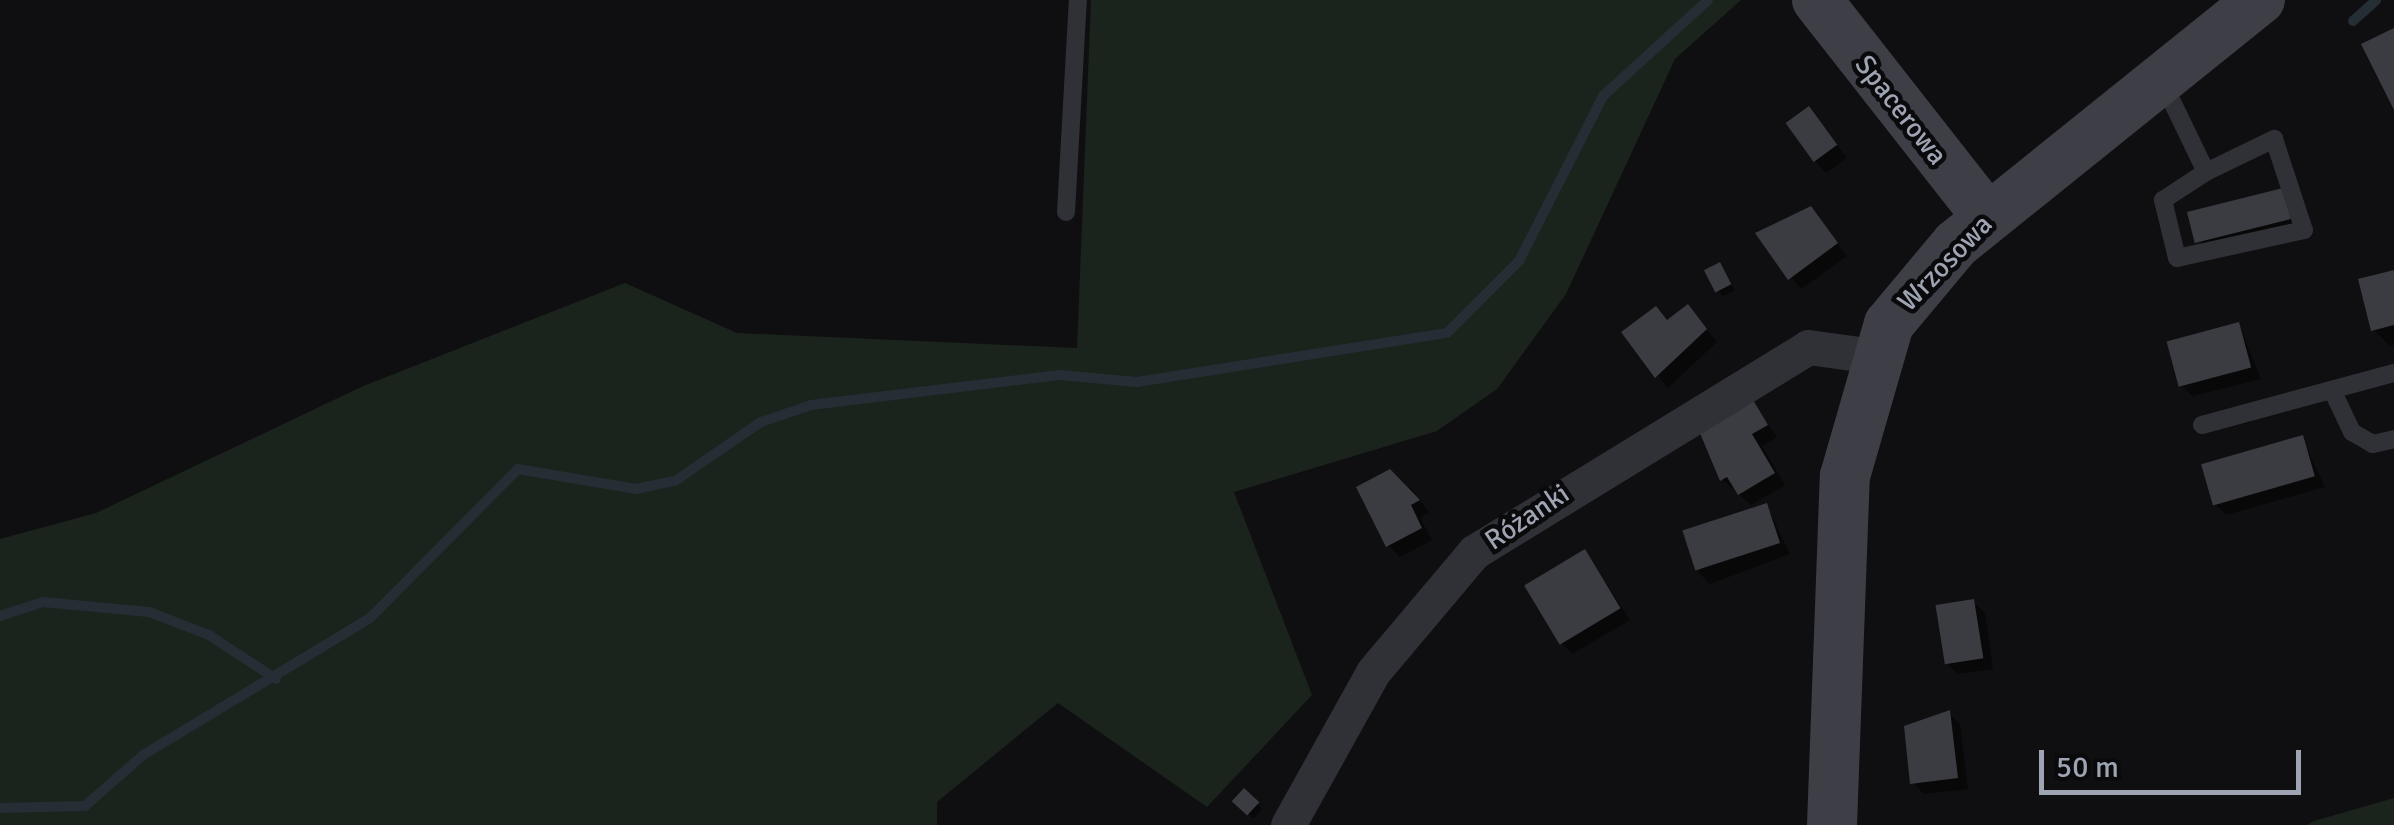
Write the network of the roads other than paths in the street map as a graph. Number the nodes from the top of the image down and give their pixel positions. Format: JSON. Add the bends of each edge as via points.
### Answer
{"nodes":[{"id":1,"x":1078,"y":0,"type":"edge"},
{"id":2,"x":1817,"y":0,"type":"edge"},
{"id":3,"x":2260,"y":0,"type":"edge"},
{"id":4,"x":2160,"y":79,"type":"junction"},
{"id":5,"x":2206,"y":172,"type":"junction"},
{"id":6,"x":1066,"y":212,"type":"dead end"},
{"id":7,"x":1987,"y":217,"type":"junction"},
{"id":8,"x":1874,"y":356,"type":"junction"},
{"id":9,"x":2394,"y":374,"type":"edge"},
{"id":10,"x":2332,"y":390,"type":"junction"},
{"id":11,"x":2202,"y":425,"type":"dead end"},
{"id":12,"x":2394,"y":439,"type":"edge"},
{"id":13,"x":1288,"y":825,"type":"edge"},
{"id":14,"x":1832,"y":825,"type":"edge"}],
"edges":[{"from":1,"to":6,"type":"lane"},
{"from":2,"to":7,"type":"street","name":"Spacerowa"},
{"from":3,"to":4,"type":"street","name":"Wrzosowa"},
{"from":4,"to":5,"type":"lane"},
{"from":4,"to":7,"type":"street","name":"Wrzosowa"},
{"from":5,"to":5,"type":"lane","via":[[2274,139],[2304,230],[2176,258],[2164,200]]},
{"from":7,"to":8,"type":"street","name":"Wrzosowa","via":[[1909,295]]},
{"from":8,"to":13,"type":"street","name":"Różanki","via":[[1808,347],[1474,552],[1373,672]]},
{"from":8,"to":14,"type":"street","name":"Wrzosowa","via":[[1845,476]]},
{"from":9,"to":10,"type":"lane"},
{"from":10,"to":11,"type":"lane"},
{"from":10,"to":12,"type":"lane","via":[[2352,432],[2373,444]]}]}
